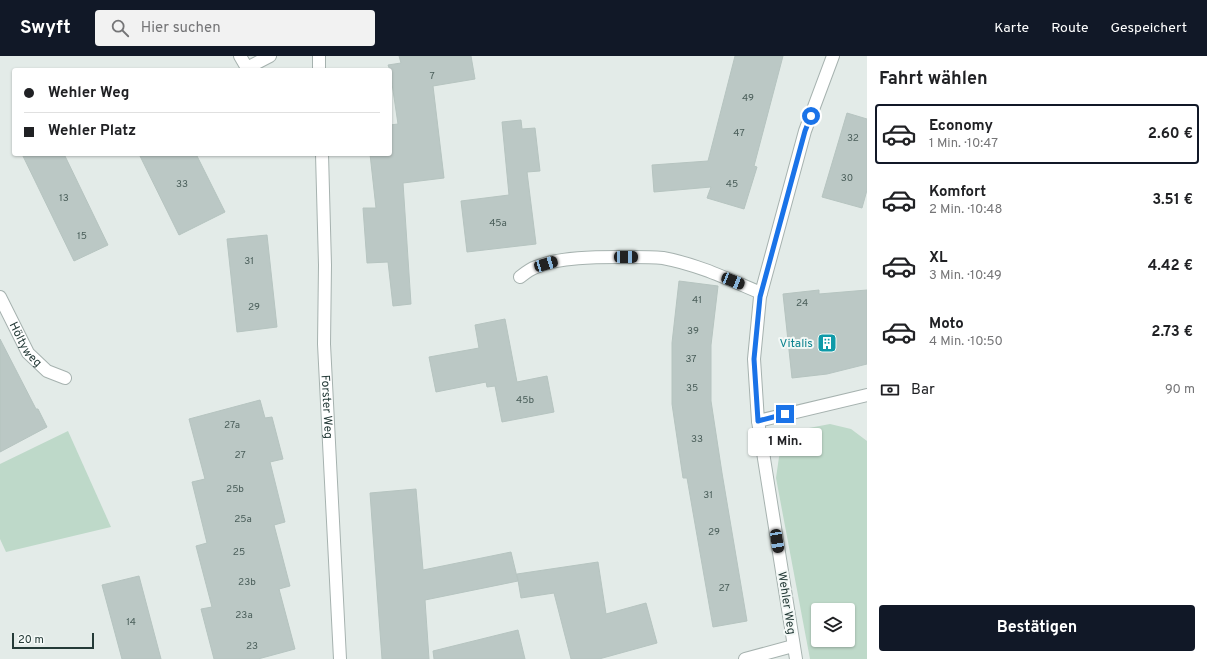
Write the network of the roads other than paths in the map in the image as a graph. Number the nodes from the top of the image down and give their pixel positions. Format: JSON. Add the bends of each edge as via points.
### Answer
{"nodes":[{"id":1,"x":240,"y":56,"type":"edge"},
{"id":2,"x":270,"y":56,"type":"edge"},
{"id":3,"x":319,"y":56,"type":"edge"},
{"id":4,"x":833,"y":56,"type":"edge"},
{"id":5,"x":319,"y":68,"type":"edge"},
{"id":6,"x":322,"y":156,"type":"edge"},
{"id":7,"x":520,"y":277,"type":"dead end"},
{"id":8,"x":761,"y":293,"type":"junction"},
{"id":9,"x":0,"y":297,"type":"edge"},
{"id":10,"x":65,"y":378,"type":"dead end"},
{"id":11,"x":867,"y":394,"type":"edge"},
{"id":12,"x":758,"y":421,"type":"junction"},
{"id":13,"x":793,"y":646,"type":"junction"},
{"id":14,"x":340,"y":659,"type":"edge"},
{"id":15,"x":745,"y":659,"type":"edge"},
{"id":16,"x":796,"y":659,"type":"edge"}],
"edges":[{"from":1,"to":2,"type":"street","via":[[247,68]]},
{"from":3,"to":5,"type":"street"},
{"from":4,"to":8,"type":"street","name":"Wehler Weg","via":[[805,131]]},
{"from":6,"to":14,"type":"street","name":"Forster Weg","via":[[324,344]]},
{"from":7,"to":8,"type":"street","via":[[536,267],[557,261],[590,257],[649,257],[679,262]]},
{"from":8,"to":12,"type":"street","name":"Wehler Weg","via":[[754,359]]},
{"from":9,"to":10,"type":"street","name":"Höltyweg","via":[[28,353],[47,371]]},
{"from":11,"to":12,"type":"street"},
{"from":12,"to":13,"type":"street","name":"Wehler Weg"},
{"from":13,"to":15,"type":"street"},
{"from":13,"to":16,"type":"street","name":"Wehler Weg"}]}
